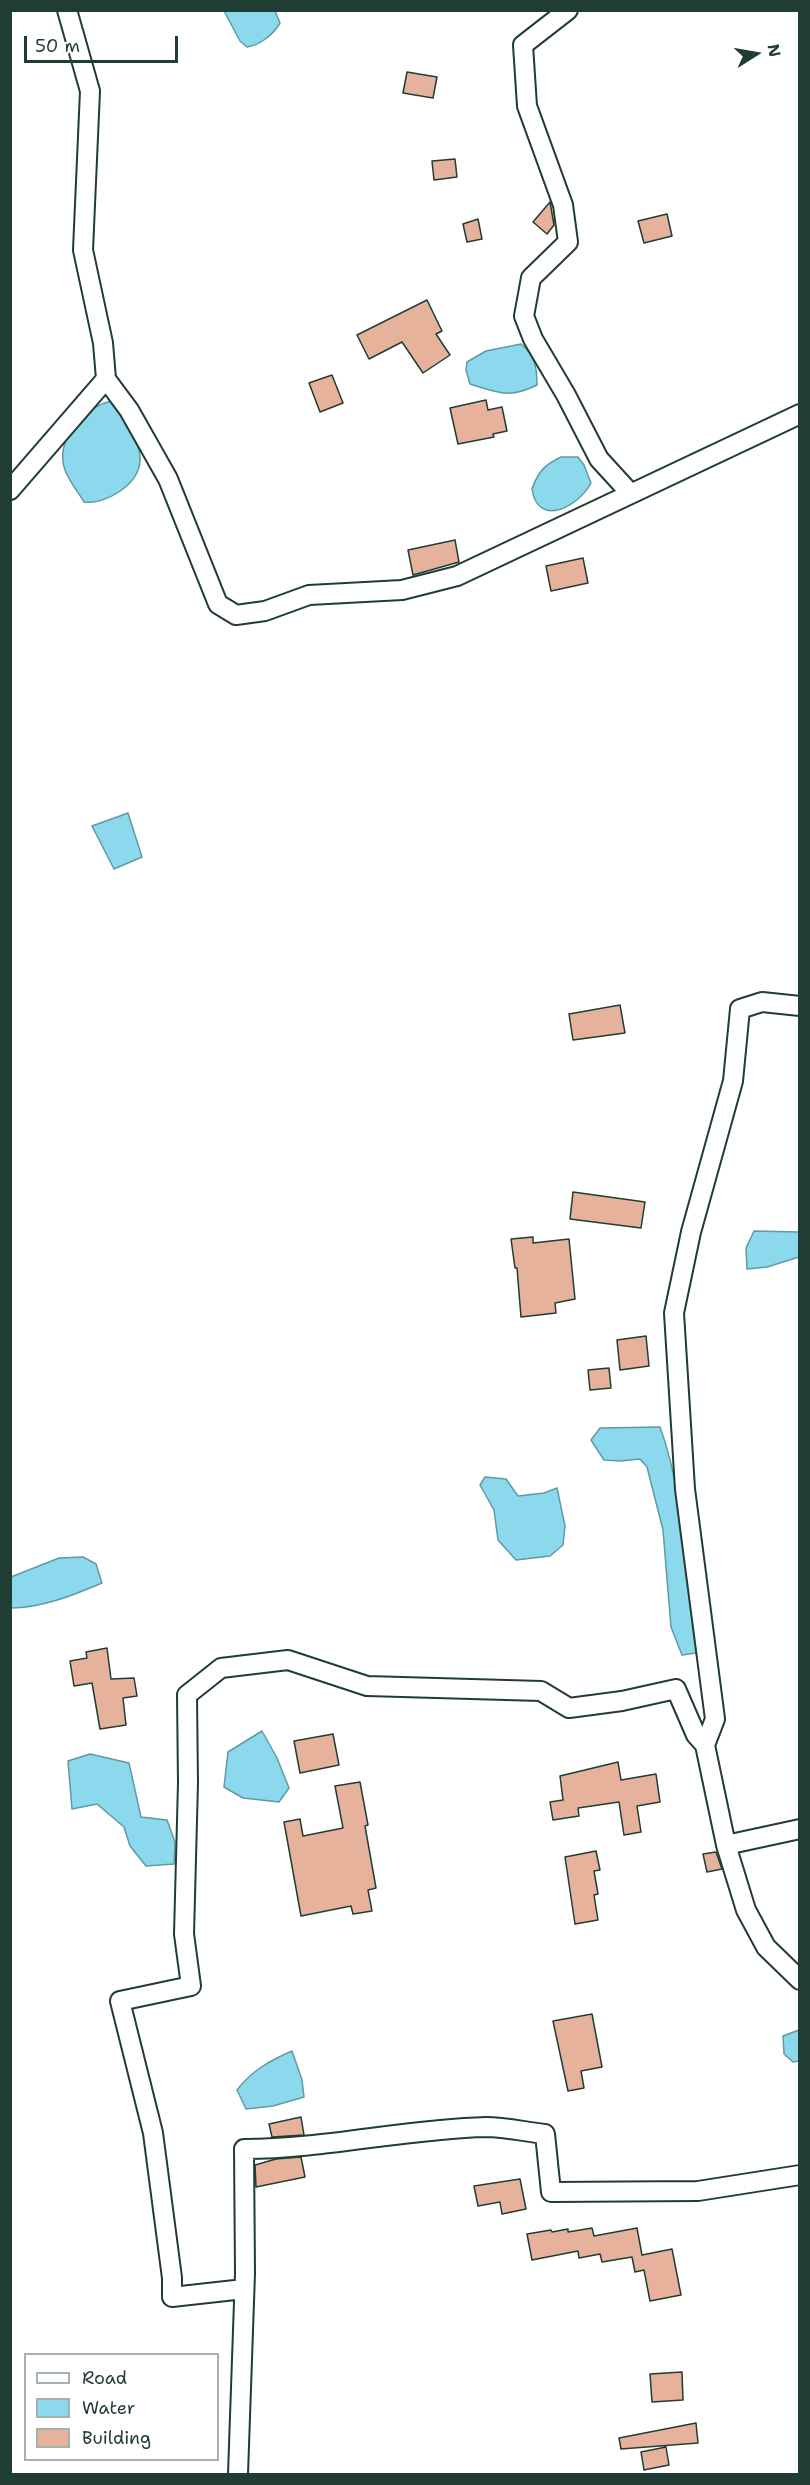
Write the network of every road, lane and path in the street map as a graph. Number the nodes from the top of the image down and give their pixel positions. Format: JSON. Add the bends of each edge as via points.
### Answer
{"nodes":[{"id":1,"x":67,"y":10,"type":"edge"},
{"id":2,"x":568,"y":10,"type":"edge"},
{"id":3,"x":106,"y":379,"type":"junction"},
{"id":4,"x":800,"y":414,"type":"edge"},
{"id":5,"x":10,"y":490,"type":"edge"},
{"id":6,"x":631,"y":494,"type":"junction"},
{"id":7,"x":800,"y":1006,"type":"edge"},
{"id":8,"x":705,"y":1745,"type":"junction"},
{"id":9,"x":800,"y":1829,"type":"edge"},
{"id":10,"x":726,"y":1845,"type":"junction"},
{"id":11,"x":800,"y":1980,"type":"edge"},
{"id":12,"x":800,"y":2175,"type":"edge"},
{"id":13,"x":244,"y":2289,"type":"junction"},
{"id":14,"x":238,"y":2475,"type":"edge"}],
"edges":[{"from":1,"to":3,"type":"street","via":[[90,91],[83,250],[103,343]]},
{"from":2,"to":6,"type":"street","via":[[523,45],[527,106],[563,205],[568,242],[531,278],[524,316],[532,339],[599,459]]},
{"from":3,"to":5,"type":"street"},
{"from":3,"to":6,"type":"street","via":[[129,410],[168,479],[218,604],[236,615],[265,611],[309,595],[402,590],[457,576]]},
{"from":4,"to":6,"type":"street"},
{"from":7,"to":8,"type":"street","via":[[762,1002],[740,1009],[733,1081],[691,1232],[674,1313],[685,1489],[714,1719]]},
{"from":8,"to":10,"type":"street"},
{"from":8,"to":13,"type":"street","via":[[696,1735],[676,1689],[569,1708],[541,1691],[367,1686],[288,1660],[220,1668],[187,1695],[184,1934],[191,1986],[120,2001],[153,2133],[172,2296]]},
{"from":9,"to":10,"type":"street"},
{"from":10,"to":11,"type":"street","via":[[746,1910],[761,1938]]},
{"from":12,"to":13,"type":"street","via":[[698,2191],[551,2192],[545,2134],[488,2127],[244,2149]]},
{"from":13,"to":14,"type":"street"}]}
